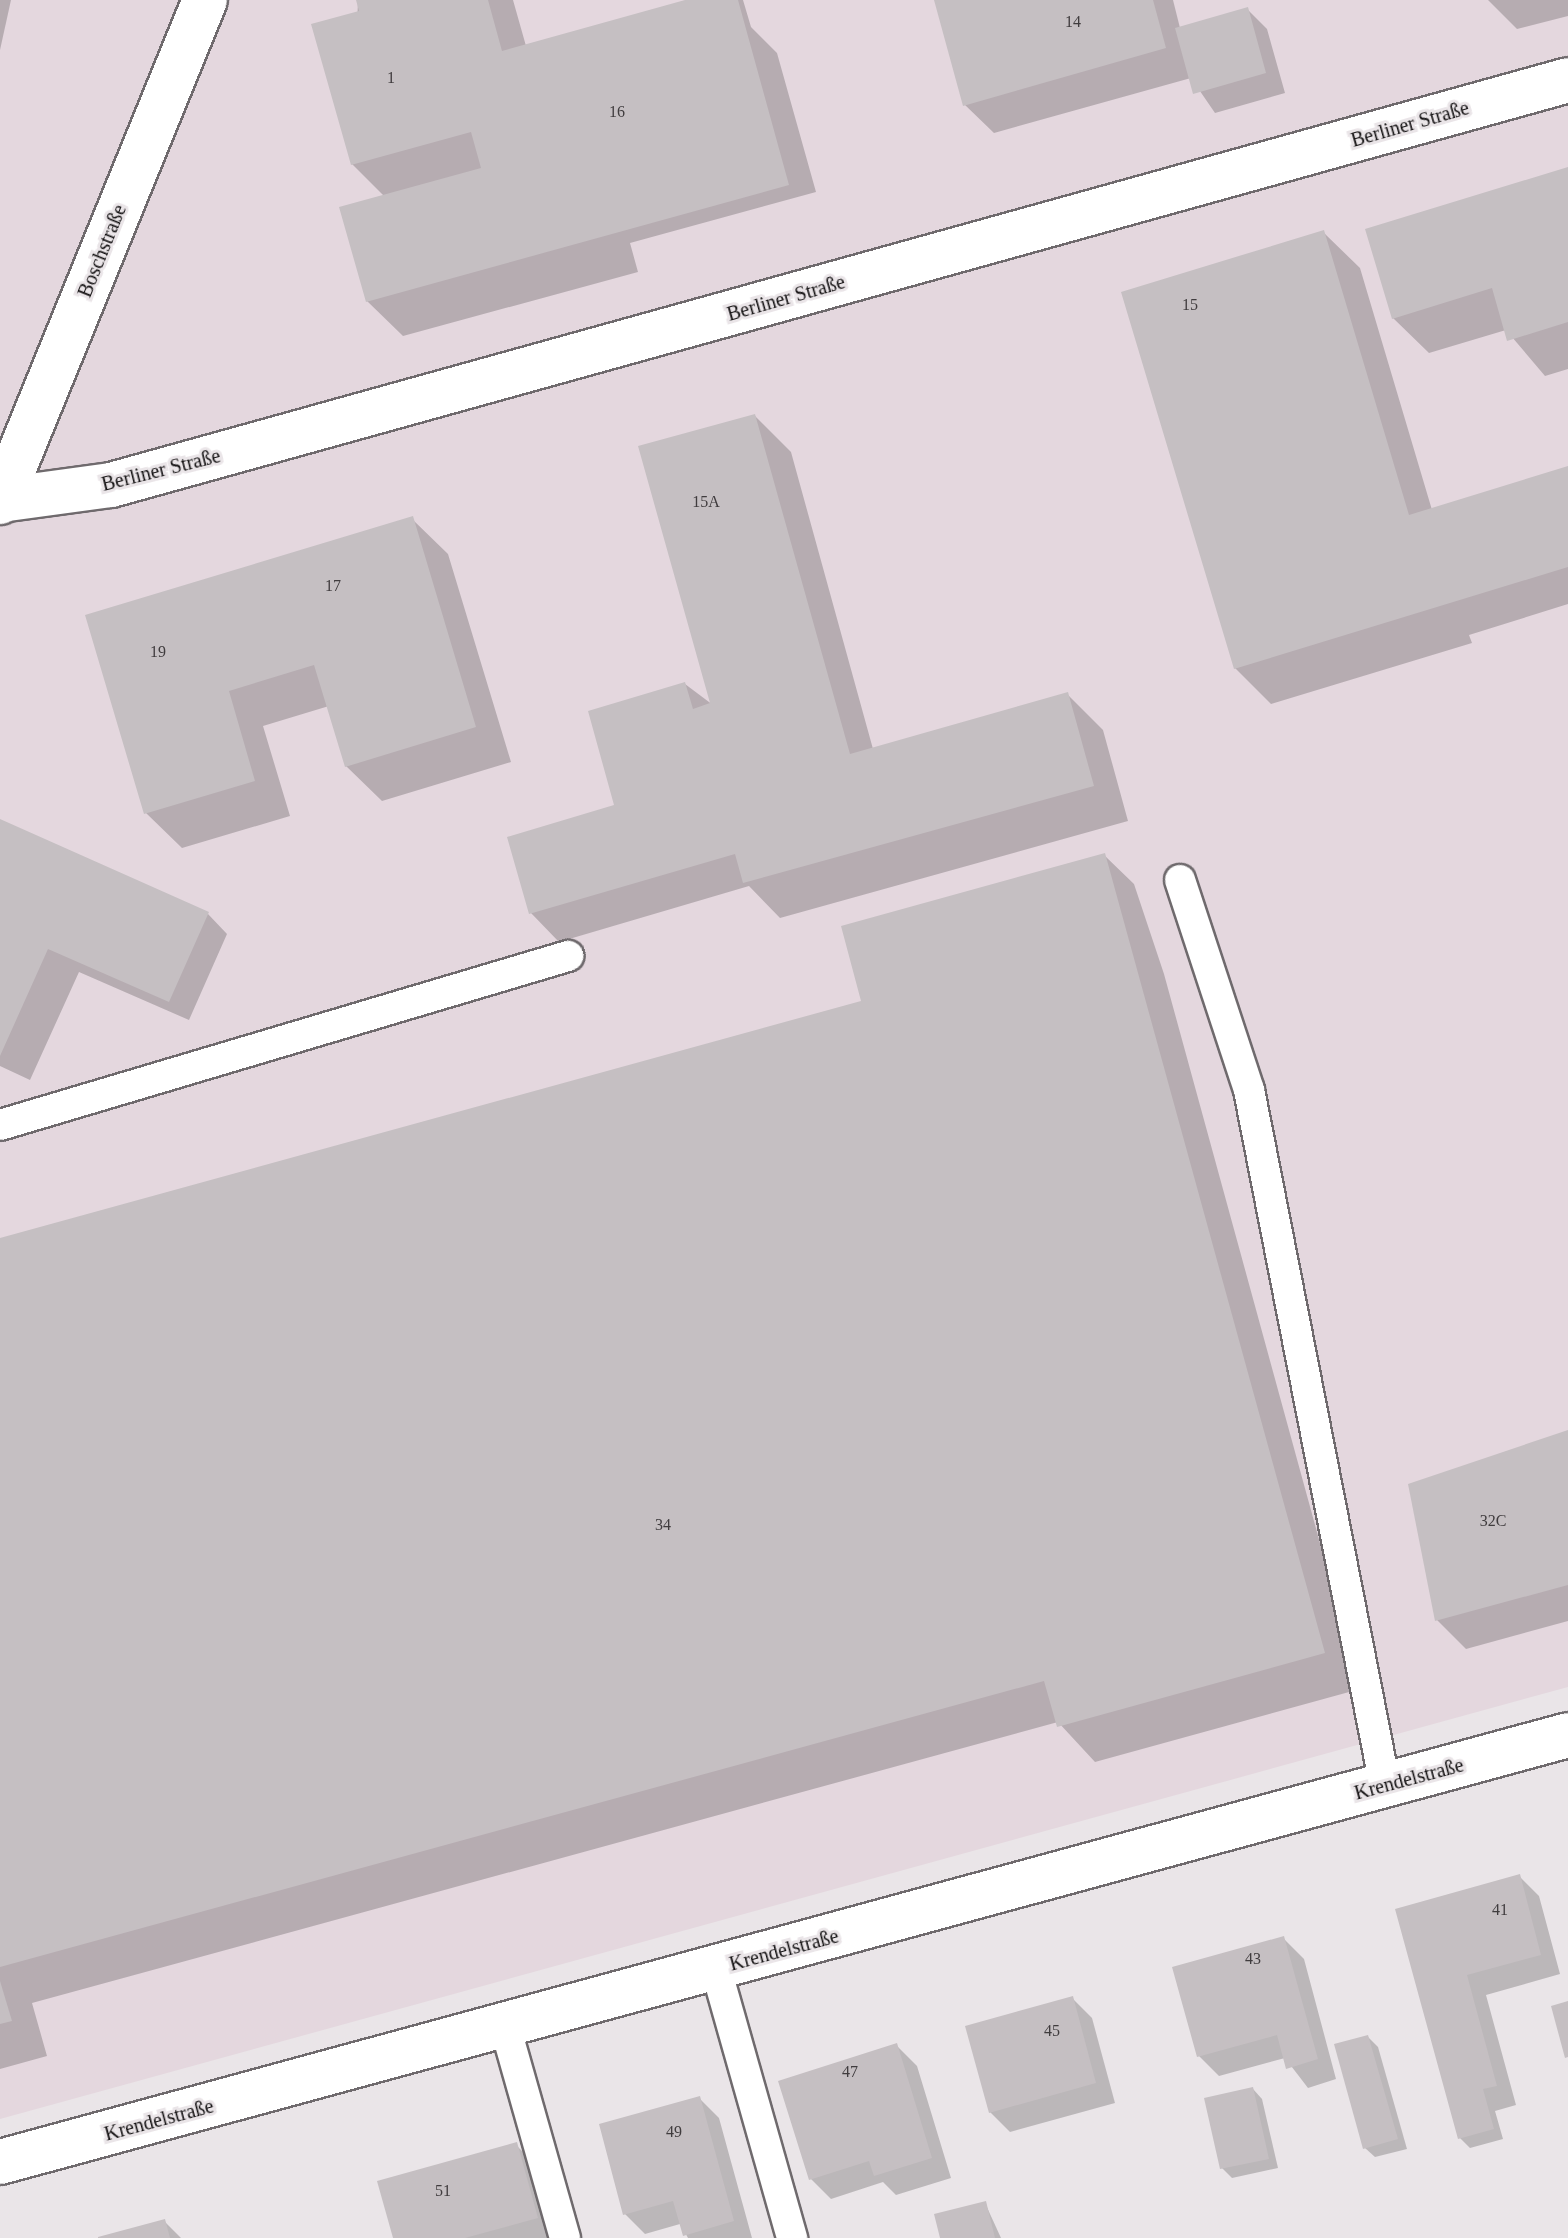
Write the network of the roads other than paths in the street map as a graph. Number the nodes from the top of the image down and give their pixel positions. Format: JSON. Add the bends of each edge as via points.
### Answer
{"nodes":[{"id":1,"x":205,"y":0,"type":"edge"},
{"id":2,"x":1568,"y":80,"type":"edge"},
{"id":3,"x":0,"y":500,"type":"edge"},
{"id":4,"x":1180,"y":880,"type":"dead end"},
{"id":5,"x":568,"y":956,"type":"dead end"},
{"id":6,"x":0,"y":1125,"type":"edge"},
{"id":7,"x":1568,"y":1735,"type":"edge"},
{"id":8,"x":1385,"y":1785,"type":"junction"},
{"id":9,"x":716,"y":1969,"type":"junction"},
{"id":10,"x":505,"y":2026,"type":"junction"},
{"id":11,"x":0,"y":2162,"type":"edge"},
{"id":12,"x":565,"y":2238,"type":"edge"},
{"id":13,"x":792,"y":2238,"type":"edge"}],
"edges":[{"from":1,"to":3,"type":"street","name":"Boschstraße"},
{"from":2,"to":3,"type":"street","name":"Berliner Straße","via":[[111,485]]},
{"from":4,"to":8,"type":"lane","via":[[1249,1090]]},
{"from":5,"to":6,"type":"lane"},
{"from":7,"to":8,"type":"street","name":"Krendelstraße"},
{"from":8,"to":9,"type":"street","name":"Krendelstraße"},
{"from":9,"to":10,"type":"street","name":"Krendelstraße"},
{"from":9,"to":13,"type":"lane"},
{"from":10,"to":11,"type":"street","name":"Krendelstraße"},
{"from":10,"to":12,"type":"lane"}]}
